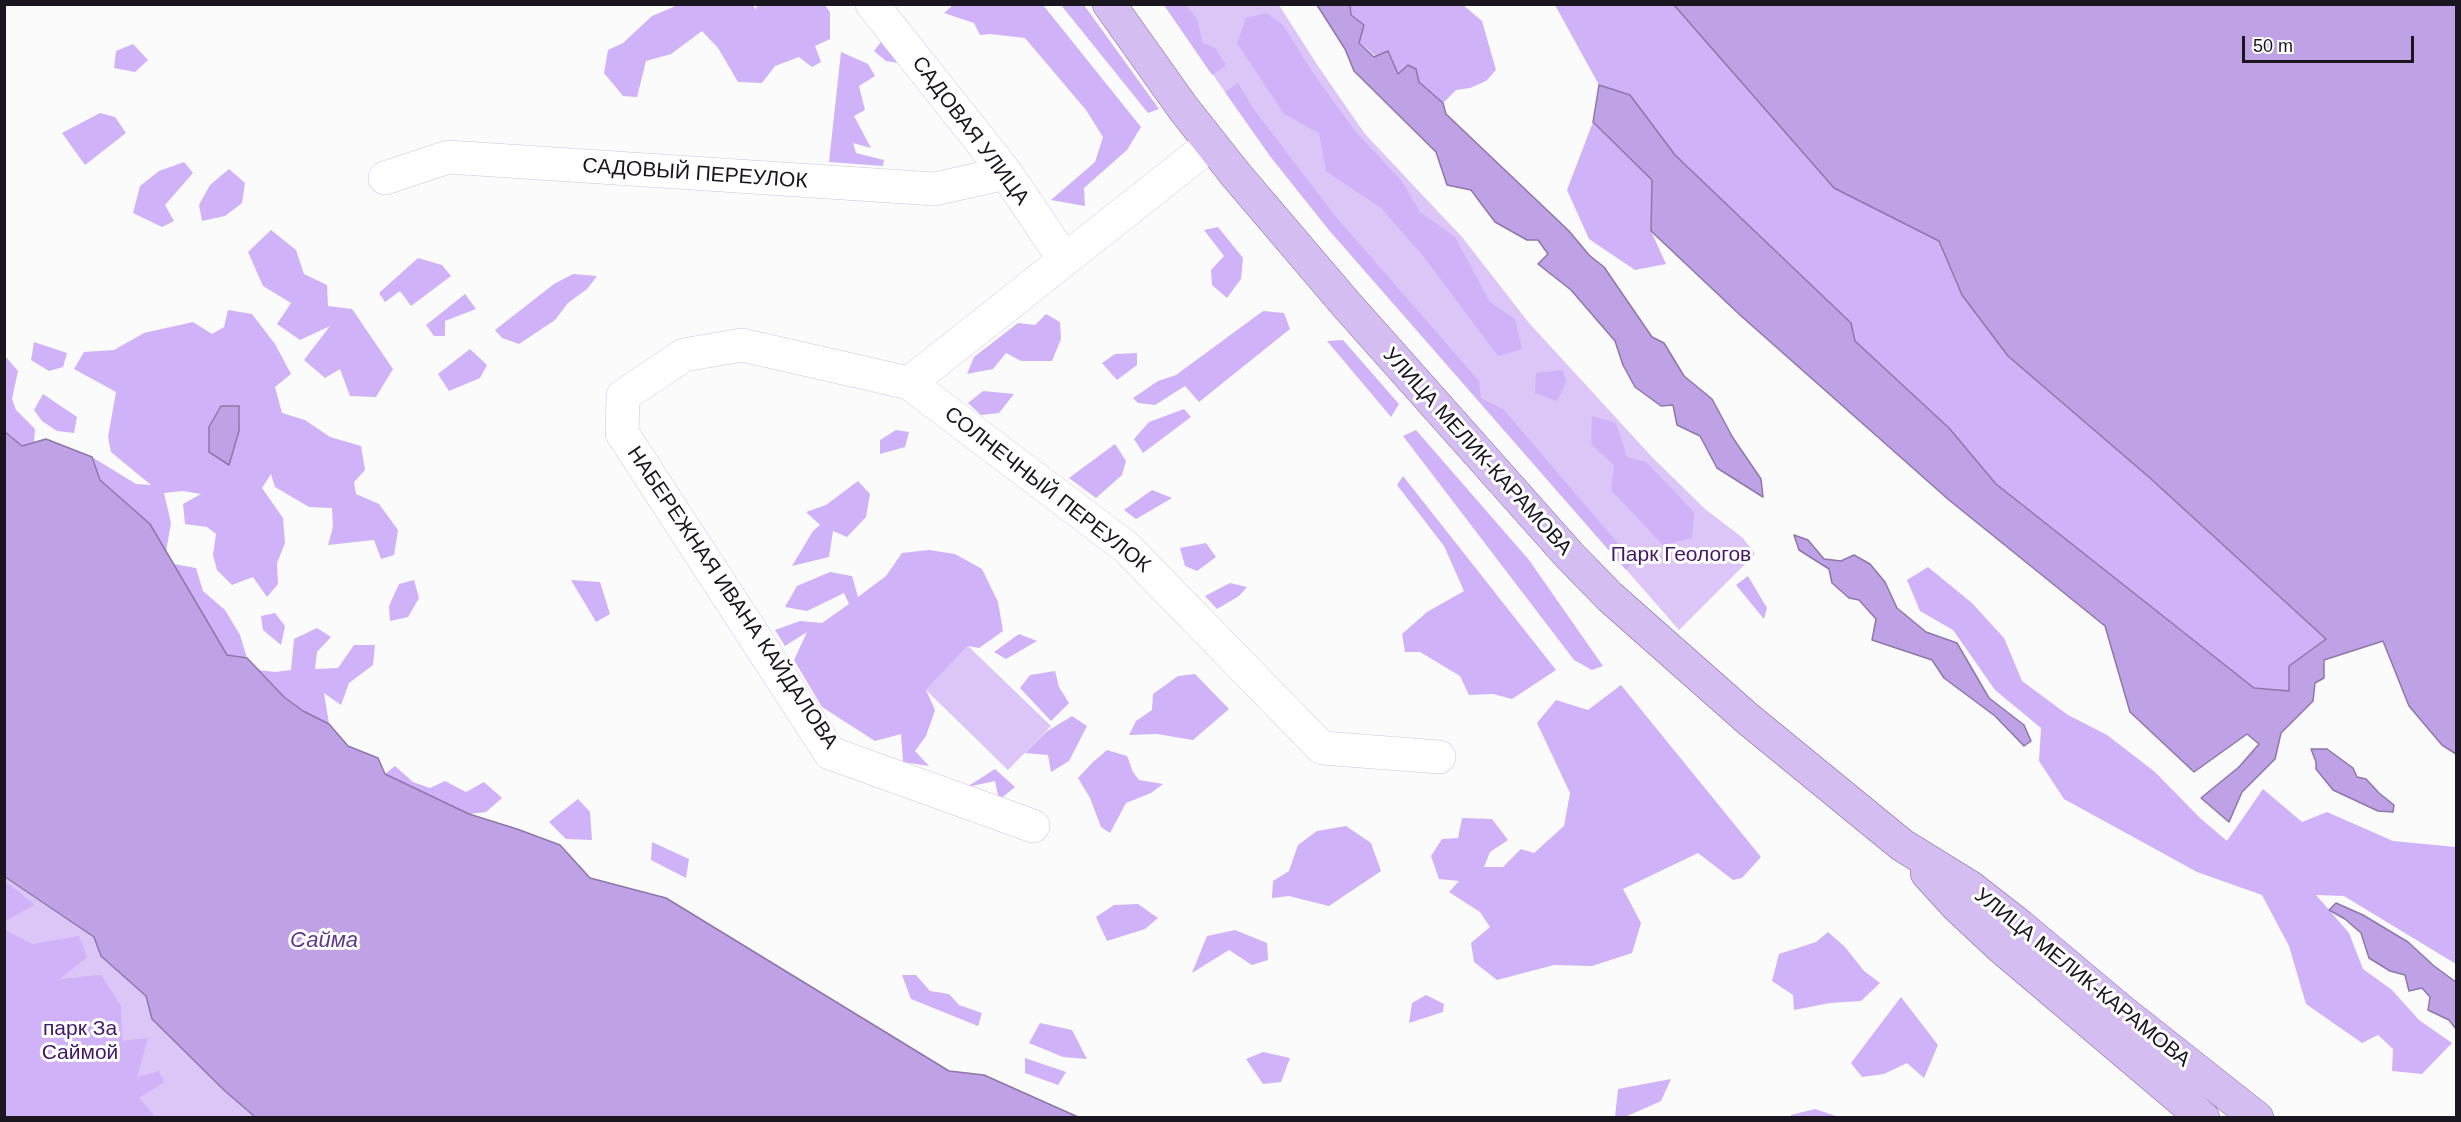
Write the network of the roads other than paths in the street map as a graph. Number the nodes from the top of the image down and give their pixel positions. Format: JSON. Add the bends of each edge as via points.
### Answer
{"nodes":[{"id":1,"x":872,"y":4,"type":"edge"},
{"id":2,"x":1109,"y":4,"type":"edge"},
{"id":3,"x":1211,"y":144,"type":"junction"},
{"id":4,"x":1006,"y":173,"type":"junction"},
{"id":5,"x":385,"y":178,"type":"dead end"},
{"id":6,"x":1065,"y":259,"type":"junction"},
{"id":7,"x":909,"y":383,"type":"junction"},
{"id":8,"x":623,"y":414,"type":"joint"},
{"id":9,"x":1439,"y":757,"type":"dead end"},
{"id":10,"x":1033,"y":826,"type":"dead end"},
{"id":11,"x":1902,"y":845,"type":"junction"},
{"id":12,"x":2203,"y":1118,"type":"edge"},
{"id":13,"x":2257,"y":1118,"type":"edge"}],
"edges":[{"from":1,"to":4,"type":"street","name":"САДОВАЯ УЛИЦА"},
{"from":2,"to":3,"type":"main road","name":"УЛИЦА МЕЛИК-КАРАМОВА"},
{"from":3,"to":6,"type":"street"},
{"from":3,"to":11,"type":"main road","name":"УЛИЦА МЕЛИК-КАРАМОВА","via":[[1345,303],[1586,573],[1748,719]]},
{"from":4,"to":5,"type":"street","name":"САДОВЫЙ ПЕРЕУЛОК","via":[[935,189],[448,157]]},
{"from":4,"to":6,"type":"street","name":"САДОВАЯ УЛИЦА"},
{"from":6,"to":7,"type":"street"},
{"from":7,"to":8,"type":"street","name":"СОЛНЕЧНЫЙ ПЕРЕУЛОК","via":[[742,345],[684,355],[623,396]]},
{"from":7,"to":9,"type":"street","name":"СОЛНЕЧНЫЙ ПЕРЕУЛОК","via":[[1126,546],[1322,748]]},
{"from":8,"to":10,"type":"street","name":"НАБЕРЕЖНАЯ ИВАНА КАЙДАЛОВА","via":[[622,433],[830,753]]},
{"from":11,"to":12,"type":"main road","name":"УЛИЦА МЕЛИК-КАРАМОВА","via":[[1972,920]]},
{"from":11,"to":13,"type":"main road","name":"УЛИЦА МЕЛИК-КАРАМОВА","via":[[1970,887]]}]}
